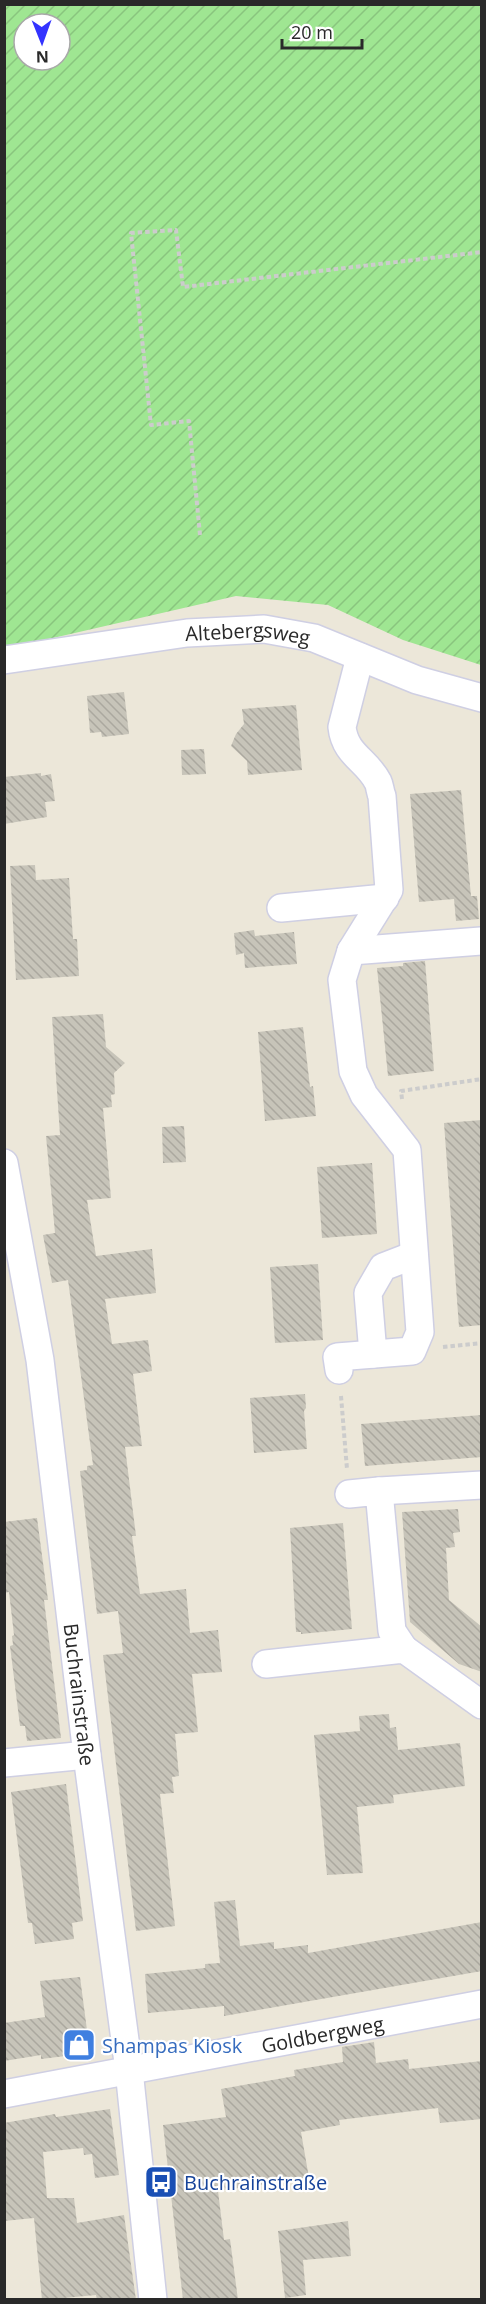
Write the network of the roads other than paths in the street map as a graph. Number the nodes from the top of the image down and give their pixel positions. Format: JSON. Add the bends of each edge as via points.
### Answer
{"nodes":[{"id":1,"x":360,"y":657,"type":"junction"},
{"id":2,"x":4,"y":660,"type":"edge"},
{"id":3,"x":482,"y":698,"type":"edge"},
{"id":4,"x":385,"y":898,"type":"junction"},
{"id":5,"x":281,"y":908,"type":"dead end"},
{"id":6,"x":481,"y":941,"type":"edge"},
{"id":7,"x":351,"y":951,"type":"junction"},
{"id":8,"x":4,"y":1163,"type":"edge"},
{"id":9,"x":414,"y":1255,"type":"junction"},
{"id":10,"x":373,"y":1354,"type":"junction"},
{"id":11,"x":339,"y":1370,"type":"road end"},
{"id":12,"x":482,"y":1485,"type":"edge"},
{"id":13,"x":379,"y":1491,"type":"junction"},
{"id":14,"x":349,"y":1494,"type":"road end"},
{"id":15,"x":404,"y":1649,"type":"junction"},
{"id":16,"x":266,"y":1664,"type":"dead end"},
{"id":17,"x":482,"y":1705,"type":"edge"},
{"id":18,"x":87,"y":1755,"type":"junction"},
{"id":19,"x":4,"y":1763,"type":"edge"},
{"id":20,"x":482,"y":2004,"type":"edge"},
{"id":21,"x":129,"y":2070,"type":"junction"},
{"id":22,"x":4,"y":2094,"type":"edge"},
{"id":23,"x":153,"y":2300,"type":"edge"}],
"edges":[{"from":1,"to":2,"type":"street","name":"Altebergsweg","via":[[314,638],[264,629],[174,634]]},
{"from":1,"to":3,"type":"street","name":"Altebergsweg","via":[[417,680]]},
{"from":1,"to":4,"type":"street","via":[[342,727],[346,746],[378,782],[382,796],[389,890]]},
{"from":4,"to":5,"type":"street"},
{"from":4,"to":7,"type":"street"},
{"from":6,"to":7,"type":"street"},
{"from":7,"to":9,"type":"street","via":[[342,980],[353,1071],[364,1095],[406,1150]]},
{"from":8,"to":18,"type":"street","name":"Buchrainstraße","via":[[40,1360]]},
{"from":9,"to":10,"type":"street","via":[[383,1267],[369,1293]]},
{"from":9,"to":10,"type":"street","via":[[420,1332],[412,1351]]},
{"from":10,"to":11,"type":"street","via":[[337,1357]]},
{"from":12,"to":13,"type":"street"},
{"from":13,"to":14,"type":"street"},
{"from":13,"to":15,"type":"street","via":[[392,1631]]},
{"from":15,"to":16,"type":"street"},
{"from":15,"to":17,"type":"street"},
{"from":18,"to":19,"type":"street"},
{"from":18,"to":21,"type":"street","name":"Buchrainstraße"},
{"from":20,"to":21,"type":"street","name":"Goldbergweg"},
{"from":21,"to":22,"type":"street","name":"Goldbergweg"},
{"from":21,"to":23,"type":"street","name":"Buchrainstraße"}]}
